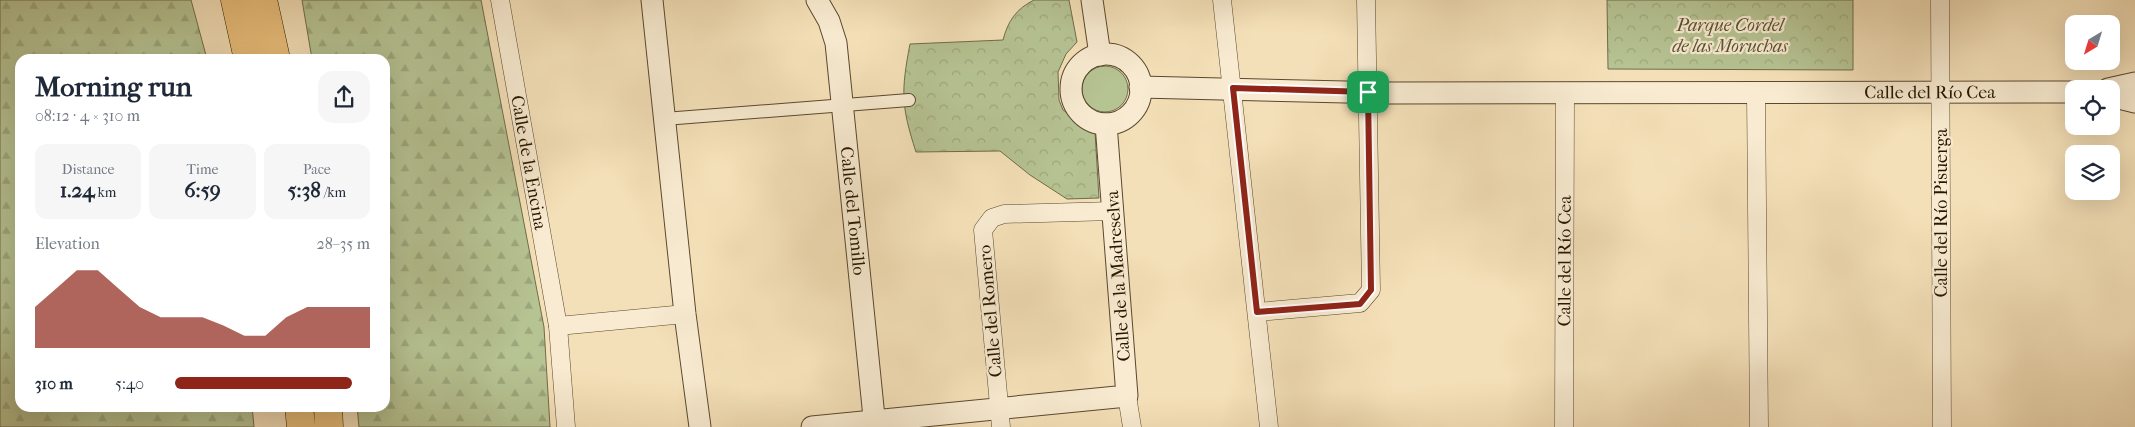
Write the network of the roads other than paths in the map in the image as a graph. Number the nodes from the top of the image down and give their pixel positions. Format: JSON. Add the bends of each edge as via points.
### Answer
{"nodes":[{"id":1,"x":235,"y":0,"type":"edge"},
{"id":2,"x":263,"y":0,"type":"edge"},
{"id":3,"x":500,"y":0,"type":"edge"},
{"id":4,"x":652,"y":0,"type":"edge"},
{"id":5,"x":817,"y":0,"type":"edge"},
{"id":6,"x":1092,"y":0,"type":"edge"},
{"id":7,"x":1222,"y":0,"type":"edge"},
{"id":8,"x":1366,"y":0,"type":"edge"},
{"id":9,"x":1940,"y":0,"type":"edge"},
{"id":10,"x":247,"y":54,"type":"edge"},
{"id":11,"x":275,"y":54,"type":"edge"},
{"id":12,"x":1100,"y":55,"type":"junction"},
{"id":13,"x":2135,"y":84,"type":"edge"},
{"id":14,"x":2120,"y":87,"type":"edge"},
{"id":15,"x":1140,"y":88,"type":"junction"},
{"id":16,"x":1233,"y":88,"type":"junction"},
{"id":17,"x":1368,"y":92,"type":"junction"},
{"id":18,"x":2065,"y":92,"type":"edge"},
{"id":19,"x":1941,"y":93,"type":"junction"},
{"id":20,"x":1565,"y":94,"type":"junction"},
{"id":21,"x":1756,"y":94,"type":"junction"},
{"id":22,"x":2120,"y":98,"type":"edge"},
{"id":23,"x":909,"y":100,"type":"dead end"},
{"id":24,"x":2135,"y":102,"type":"edge"},
{"id":25,"x":842,"y":103,"type":"junction"},
{"id":26,"x":664,"y":119,"type":"junction"},
{"id":27,"x":1106,"y":124,"type":"junction"},
{"id":28,"x":1113,"y":211,"type":"junction"},
{"id":29,"x":1257,"y":312,"type":"junction"},
{"id":30,"x":685,"y":314,"type":"junction"},
{"id":31,"x":558,"y":326,"type":"junction"},
{"id":32,"x":1128,"y":396,"type":"junction"},
{"id":33,"x":300,"y":412,"type":"edge"},
{"id":34,"x":328,"y":412,"type":"edge"},
{"id":35,"x":1000,"y":418,"type":"edge"},
{"id":36,"x":874,"y":423,"type":"edge"},
{"id":37,"x":301,"y":427,"type":"edge"},
{"id":38,"x":329,"y":427,"type":"edge"},
{"id":39,"x":566,"y":427,"type":"edge"},
{"id":40,"x":700,"y":427,"type":"edge"},
{"id":41,"x":812,"y":427,"type":"edge"},
{"id":42,"x":1132,"y":427,"type":"edge"},
{"id":43,"x":1269,"y":427,"type":"edge"},
{"id":44,"x":1564,"y":427,"type":"edge"},
{"id":45,"x":1759,"y":427,"type":"edge"},
{"id":46,"x":1942,"y":427,"type":"edge"}],
"edges":[{"from":1,"to":10,"type":"highway"},
{"from":2,"to":11,"type":"highway"},
{"from":3,"to":31,"type":"street","name":"Calle de la Encina"},
{"from":4,"to":26,"type":"street"},
{"from":5,"to":25,"type":"street","name":"Calle del Tomillo","via":[[836,43]]},
{"from":6,"to":12,"type":"street"},
{"from":7,"to":16,"type":"street"},
{"from":8,"to":17,"type":"street"},
{"from":9,"to":19,"type":"street","name":"Calle del Río Pisuerga"},
{"from":12,"to":15,"type":"street","via":[[1112,55],[1132,66]]},
{"from":12,"to":27,"type":"street","via":[[1079,66],[1071,88],[1075,107],[1097,123]]},
{"from":13,"to":14,"type":"street"},
{"from":15,"to":16,"type":"street","name":"Calle del Río Cea"},
{"from":15,"to":27,"type":"street","via":[[1135,109],[1117,122]]},
{"from":16,"to":17,"type":"street","name":"Calle del Río Cea"},
{"from":16,"to":29,"type":"street"},
{"from":17,"to":20,"type":"street","name":"Calle del Río Cea"},
{"from":17,"to":29,"type":"street","via":[[1371,290],[1360,304]]},
{"from":18,"to":19,"type":"street","name":"Calle del Río Cea"},
{"from":19,"to":21,"type":"street","name":"Calle del Río Cea"},
{"from":19,"to":46,"type":"street","name":"Calle del Río Pisuerga"},
{"from":20,"to":21,"type":"street","name":"Calle del Río Cea"},
{"from":20,"to":44,"type":"street","name":"Calle del Río Cea"},
{"from":21,"to":45,"type":"street"},
{"from":22,"to":24,"type":"street"},
{"from":23,"to":25,"type":"street"},
{"from":25,"to":26,"type":"street"},
{"from":25,"to":36,"type":"street","name":"Calle del Tomillo"},
{"from":26,"to":30,"type":"street"},
{"from":27,"to":28,"type":"street","name":"Calle de la Madreselva"},
{"from":28,"to":32,"type":"street","name":"Calle de la Madreselva"},
{"from":28,"to":35,"type":"street","name":"Calle del Romero","via":[[1004,214],[992,218],[983,230]]},
{"from":29,"to":43,"type":"street"},
{"from":30,"to":31,"type":"street"},
{"from":30,"to":40,"type":"street"},
{"from":31,"to":39,"type":"street","name":"Calle de la Encina"},
{"from":32,"to":35,"type":"street"},
{"from":32,"to":42,"type":"street","name":"Calle de la Madreselva"},
{"from":33,"to":37,"type":"highway"},
{"from":34,"to":38,"type":"highway"},
{"from":35,"to":36,"type":"street"},
{"from":36,"to":41,"type":"street"}]}
